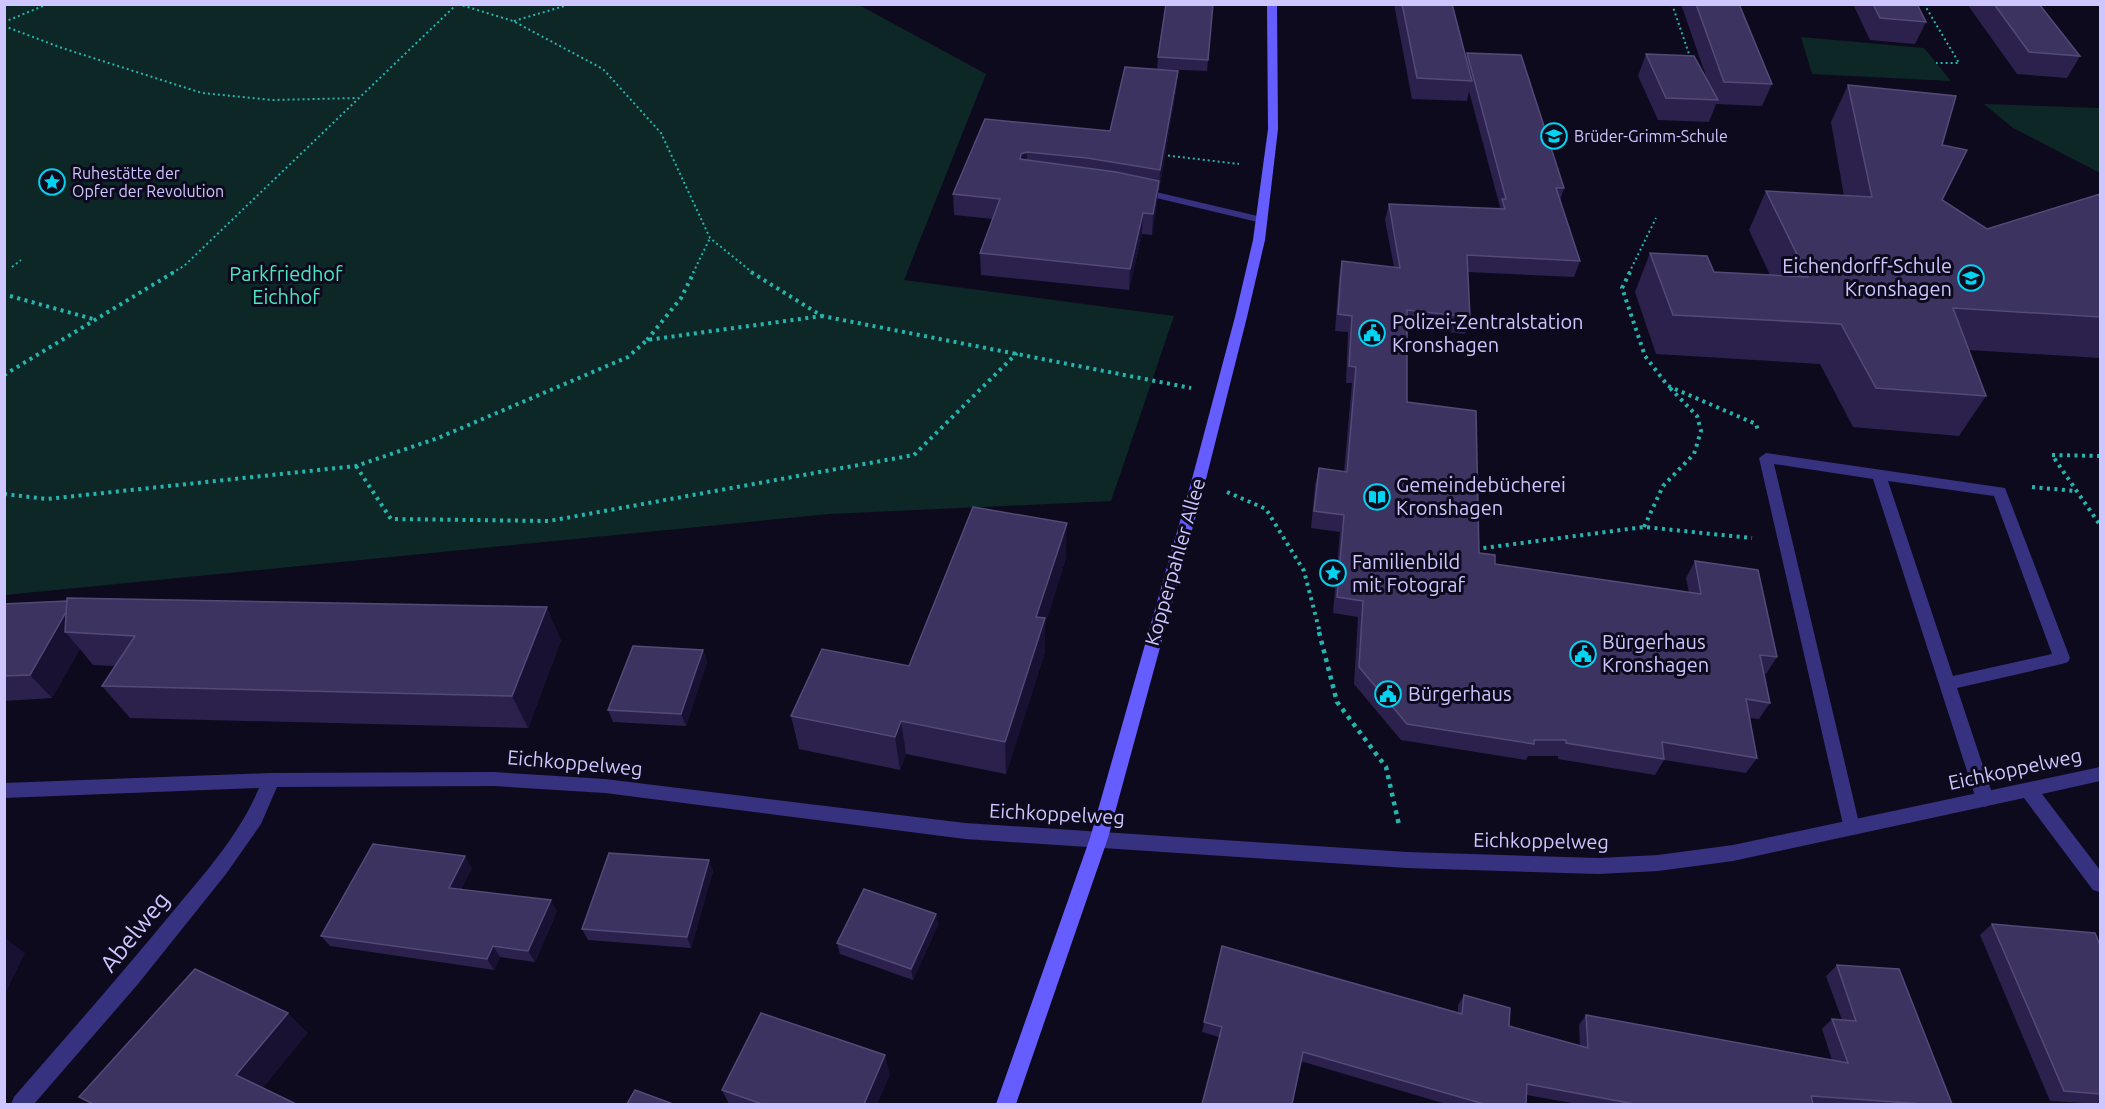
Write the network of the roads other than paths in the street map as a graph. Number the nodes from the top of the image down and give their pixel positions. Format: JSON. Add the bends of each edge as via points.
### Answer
{"nodes":[{"id":1,"x":1272,"y":4,"type":"edge"},
{"id":2,"x":1129,"y":189,"type":"edge"},
{"id":3,"x":1262,"y":220,"type":"junction"},
{"id":4,"x":1879,"y":475,"type":"junction"},
{"id":5,"x":1947,"y":684,"type":"junction"},
{"id":6,"x":2100,"y":774,"type":"edge"},
{"id":7,"x":271,"y":780,"type":"junction"},
{"id":8,"x":2028,"y":789,"type":"junction"},
{"id":9,"x":4,"y":791,"type":"edge"},
{"id":10,"x":1985,"y":799,"type":"junction"},
{"id":11,"x":1851,"y":827,"type":"junction"},
{"id":12,"x":1099,"y":838,"type":"junction"},
{"id":13,"x":2100,"y":884,"type":"edge"},
{"id":14,"x":21,"y":1104,"type":"edge"},
{"id":15,"x":1006,"y":1104,"type":"edge"}],
"edges":[{"from":1,"to":3,"type":"street","name":"Kopperpahler Allee","via":[[1273,129]]},
{"from":2,"to":3,"type":"street"},
{"from":3,"to":12,"type":"street","name":"Kopperpahler Allee","via":[[1199,479]]},
{"from":4,"to":5,"type":"street"},
{"from":4,"to":5,"type":"street","via":[[2000,492],[2062,658]]},
{"from":4,"to":11,"type":"street","via":[[1766,458]]},
{"from":5,"to":10,"type":"street"},
{"from":6,"to":8,"type":"street","name":"Eichkoppelweg"},
{"from":7,"to":9,"type":"street","name":"Eichkoppelweg"},
{"from":7,"to":12,"type":"street","name":"Eichkoppelweg","via":[[494,779],[604,786],[964,831]]},
{"from":7,"to":14,"type":"street","name":"Abelweg","via":[[255,819],[220,868]]},
{"from":8,"to":10,"type":"street","name":"Eichkoppelweg"},
{"from":8,"to":13,"type":"street"},
{"from":10,"to":11,"type":"street","name":"Eichkoppelweg"},
{"from":11,"to":12,"type":"street","name":"Eichkoppelweg","via":[[1733,853],[1658,863],[1515,865]]},
{"from":12,"to":15,"type":"street","name":"Kopperpahler Allee"}]}
